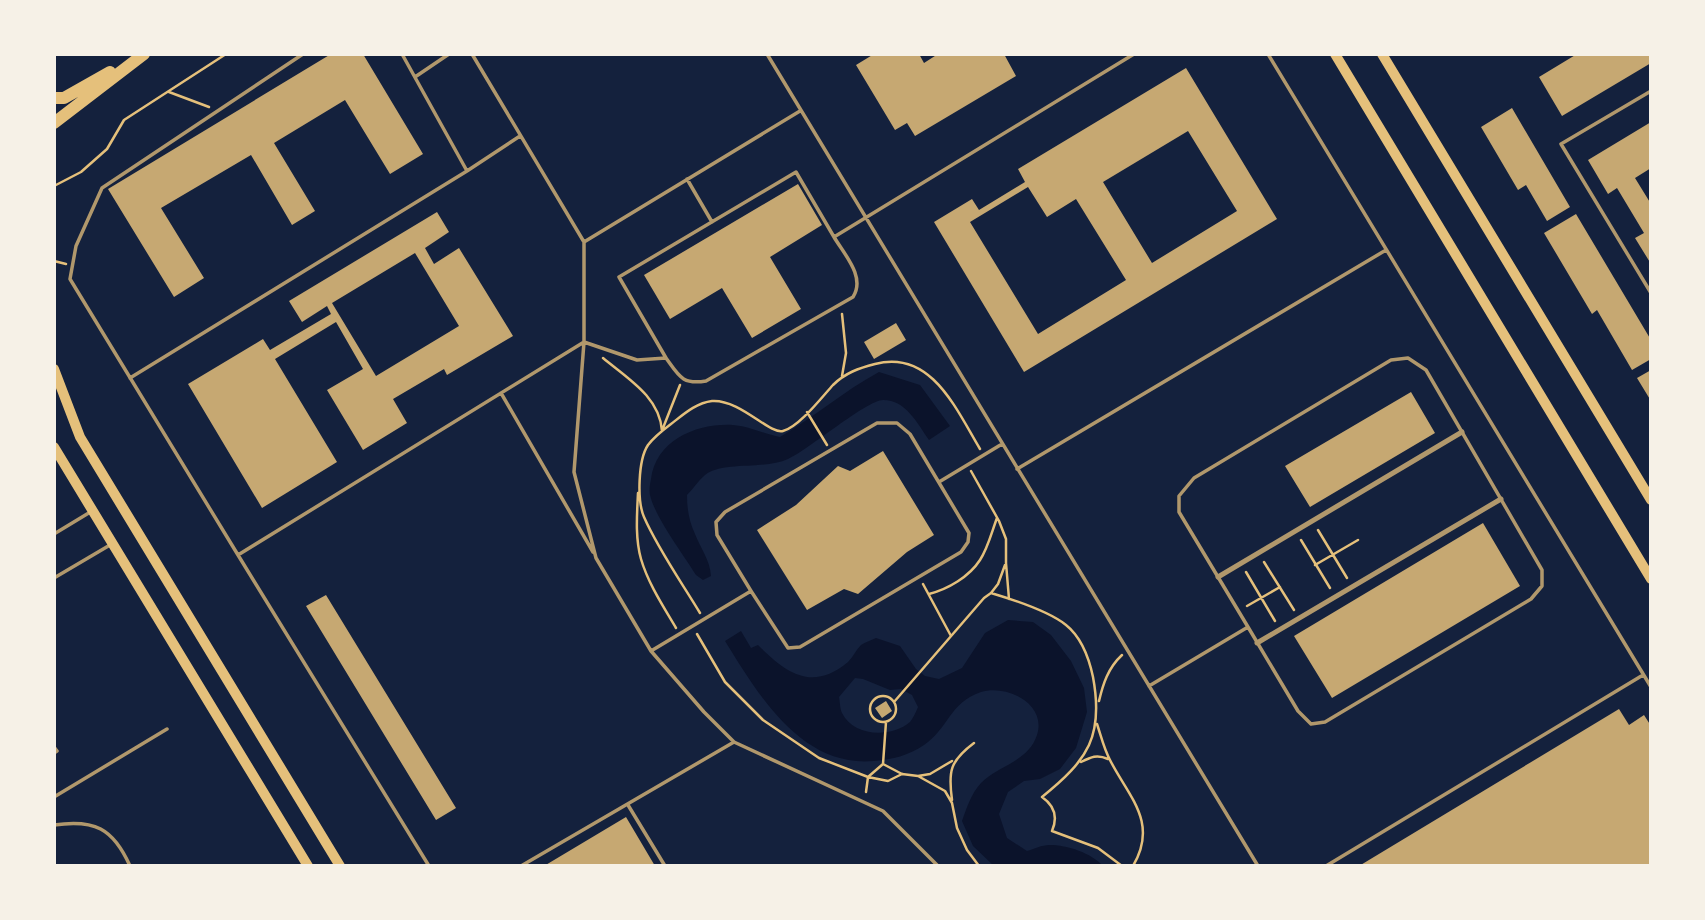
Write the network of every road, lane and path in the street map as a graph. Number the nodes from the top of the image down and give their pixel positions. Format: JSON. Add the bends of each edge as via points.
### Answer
{"nodes":[{"id":1,"x":142,"y":54,"type":"edge"},
{"id":2,"x":226,"y":54,"type":"edge"},
{"id":3,"x":303,"y":54,"type":"edge"},
{"id":4,"x":402,"y":54,"type":"edge"},
{"id":5,"x":449,"y":54,"type":"edge"},
{"id":6,"x":472,"y":54,"type":"edge"},
{"id":7,"x":766,"y":54,"type":"edge"},
{"id":8,"x":1134,"y":54,"type":"edge"},
{"id":9,"x":1268,"y":54,"type":"edge"},
{"id":10,"x":1335,"y":54,"type":"edge"},
{"id":11,"x":1382,"y":54,"type":"edge"},
{"id":12,"x":415,"y":77,"type":"junction"},
{"id":13,"x":1651,"y":90,"type":"edge"},
{"id":14,"x":170,"y":92,"type":"junction"},
{"id":15,"x":54,"y":98,"type":"edge"},
{"id":16,"x":219,"y":111,"type":"junction"},
{"id":17,"x":800,"y":111,"type":"junction"},
{"id":18,"x":54,"y":123,"type":"edge"},
{"id":19,"x":521,"y":136,"type":"junction"},
{"id":20,"x":467,"y":171,"type":"junction"},
{"id":21,"x":687,"y":179,"type":"junction"},
{"id":22,"x":54,"y":186,"type":"edge"},
{"id":23,"x":866,"y":218,"type":"junction"},
{"id":24,"x":712,"y":222,"type":"junction"},
{"id":25,"x":834,"y":237,"type":"junction"},
{"id":26,"x":584,"y":242,"type":"junction"},
{"id":27,"x":1386,"y":250,"type":"junction"},
{"id":28,"x":1651,"y":292,"type":"edge"},
{"id":29,"x":839,"y":305,"type":"junction"},
{"id":30,"x":584,"y":342,"type":"junction"},
{"id":31,"x":602,"y":357,"type":"dead end"},
{"id":32,"x":666,"y":358,"type":"junction"},
{"id":33,"x":54,"y":369,"type":"edge"},
{"id":34,"x":842,"y":376,"type":"junction"},
{"id":35,"x":130,"y":378,"type":"junction"},
{"id":36,"x":682,"y":378,"type":"junction"},
{"id":37,"x":501,"y":393,"type":"junction"},
{"id":38,"x":807,"y":412,"type":"junction"},
{"id":39,"x":662,"y":431,"type":"junction"},
{"id":40,"x":1462,"y":432,"type":"junction"},
{"id":41,"x":824,"y":439,"type":"dead end"},
{"id":42,"x":1002,"y":444,"type":"junction"},
{"id":43,"x":54,"y":447,"type":"edge"},
{"id":44,"x":984,"y":455,"type":"junction"},
{"id":45,"x":968,"y":465,"type":"junction"},
{"id":46,"x":1017,"y":469,"type":"junction"},
{"id":47,"x":939,"y":482,"type":"junction"},
{"id":48,"x":638,"y":486,"type":"junction"},
{"id":49,"x":1501,"y":499,"type":"junction"},
{"id":50,"x":1651,"y":500,"type":"edge"},
{"id":51,"x":93,"y":511,"type":"junction"},
{"id":52,"x":997,"y":517,"type":"junction"},
{"id":53,"x":1313,"y":521,"type":"junction"},
{"id":54,"x":1295,"y":531,"type":"junction"},
{"id":55,"x":54,"y":534,"type":"edge"},
{"id":56,"x":1358,"y":540,"type":"dead end"},
{"id":57,"x":113,"y":544,"type":"junction"},
{"id":58,"x":1259,"y":553,"type":"junction"},
{"id":59,"x":1333,"y":554,"type":"junction"},
{"id":60,"x":238,"y":555,"type":"junction"},
{"id":61,"x":596,"y":558,"type":"junction"},
{"id":62,"x":1006,"y":563,"type":"junction"},
{"id":63,"x":1241,"y":564,"type":"junction"},
{"id":64,"x":1315,"y":565,"type":"junction"},
{"id":65,"x":918,"y":577,"type":"junction"},
{"id":66,"x":1218,"y":577,"type":"junction"},
{"id":67,"x":54,"y":578,"type":"edge"},
{"id":68,"x":1651,"y":579,"type":"edge"},
{"id":69,"x":1280,"y":587,"type":"junction"},
{"id":70,"x":1352,"y":587,"type":"junction"},
{"id":71,"x":751,"y":591,"type":"junction"},
{"id":72,"x":991,"y":593,"type":"junction"},
{"id":73,"x":929,"y":594,"type":"junction"},
{"id":74,"x":1335,"y":597,"type":"junction"},
{"id":75,"x":1261,"y":598,"type":"junction"},
{"id":76,"x":1009,"y":599,"type":"junction"},
{"id":77,"x":1238,"y":611,"type":"junction"},
{"id":78,"x":1299,"y":618,"type":"junction"},
{"id":79,"x":704,"y":619,"type":"junction"},
{"id":80,"x":692,"y":626,"type":"junction"},
{"id":81,"x":1248,"y":627,"type":"junction"},
{"id":82,"x":1280,"y":630,"type":"junction"},
{"id":83,"x":679,"y":634,"type":"junction"},
{"id":84,"x":951,"y":636,"type":"junction"},
{"id":85,"x":1257,"y":643,"type":"junction"},
{"id":86,"x":1127,"y":650,"type":"junction"},
{"id":87,"x":651,"y":651,"type":"junction"},
{"id":88,"x":1643,"y":675,"type":"junction"},
{"id":89,"x":1149,"y":686,"type":"junction"},
{"id":90,"x":1651,"y":687,"type":"edge"},
{"id":91,"x":894,"y":702,"type":"junction"},
{"id":92,"x":1098,"y":705,"type":"junction"},
{"id":93,"x":1096,"y":720,"type":"junction"},
{"id":94,"x":887,"y":722,"type":"junction"},
{"id":95,"x":167,"y":729,"type":"dead end"},
{"id":96,"x":734,"y":742,"type":"junction"},
{"id":97,"x":974,"y":743,"type":"dead end"},
{"id":98,"x":960,"y":754,"type":"junction"},
{"id":99,"x":1110,"y":760,"type":"junction"},
{"id":100,"x":883,"y":763,"type":"junction"},
{"id":101,"x":1078,"y":763,"type":"junction"},
{"id":102,"x":902,"y":774,"type":"junction"},
{"id":103,"x":918,"y":776,"type":"junction"},
{"id":104,"x":868,"y":777,"type":"junction"},
{"id":105,"x":54,"y":797,"type":"edge"},
{"id":106,"x":865,"y":803,"type":"junction"},
{"id":107,"x":952,"y":803,"type":"junction"},
{"id":108,"x":628,"y":804,"type":"junction"},
{"id":109,"x":54,"y":825,"type":"edge"},
{"id":110,"x":130,"y":866,"type":"edge"},
{"id":111,"x":308,"y":866,"type":"edge"},
{"id":112,"x":340,"y":866,"type":"edge"},
{"id":113,"x":429,"y":866,"type":"edge"},
{"id":114,"x":521,"y":866,"type":"edge"},
{"id":115,"x":666,"y":866,"type":"edge"},
{"id":116,"x":937,"y":866,"type":"edge"},
{"id":117,"x":979,"y":866,"type":"edge"},
{"id":118,"x":1122,"y":866,"type":"edge"},
{"id":119,"x":1133,"y":866,"type":"edge"},
{"id":120,"x":1258,"y":866,"type":"edge"},
{"id":121,"x":1326,"y":866,"type":"edge"}],
"edges":[{"from":1,"to":15,"type":"main road","via":[[64,98]]},
{"from":1,"to":18,"type":"main road"},
{"from":2,"to":14,"type":"path"},
{"from":3,"to":16,"type":"lane"},
{"from":4,"to":12,"type":"lane"},
{"from":5,"to":12,"type":"lane"},
{"from":6,"to":19,"type":"lane"},
{"from":7,"to":17,"type":"lane"},
{"from":8,"to":23,"type":"lane"},
{"from":9,"to":27,"type":"lane"},
{"from":10,"to":68,"type":"main road"},
{"from":11,"to":50,"type":"main road"},
{"from":12,"to":20,"type":"lane"},
{"from":13,"to":28,"type":"lane","via":[[1561,144]]},
{"from":14,"to":16,"type":"path"},
{"from":14,"to":22,"type":"path","via":[[124,120],[107,149],[81,172]]},
{"from":16,"to":35,"type":"lane","via":[[103,188],[76,246],[70,279]]},
{"from":17,"to":21,"type":"lane"},
{"from":17,"to":23,"type":"lane"},
{"from":19,"to":20,"type":"lane"},
{"from":19,"to":26,"type":"lane"},
{"from":20,"to":35,"type":"lane"},
{"from":21,"to":24,"type":"lane"},
{"from":21,"to":26,"type":"lane"},
{"from":23,"to":25,"type":"lane"},
{"from":23,"to":42,"type":"lane"},
{"from":24,"to":25,"type":"lane","via":[[796,172]]},
{"from":24,"to":32,"type":"lane","via":[[619,277]]},
{"from":25,"to":29,"type":"lane","via":[[857,275],[858,289]]},
{"from":26,"to":30,"type":"lane"},
{"from":27,"to":46,"type":"lane"},
{"from":27,"to":88,"type":"lane"},
{"from":29,"to":34,"type":"path","via":[[846,353]]},
{"from":29,"to":36,"type":"lane","via":[[706,381],[691,383]]},
{"from":30,"to":32,"type":"lane","via":[[637,360]]},
{"from":30,"to":37,"type":"lane"},
{"from":30,"to":61,"type":"lane","via":[[574,472]]},
{"from":31,"to":39,"type":"path","via":[[653,402]]},
{"from":32,"to":36,"type":"lane"},
{"from":33,"to":112,"type":"main road","via":[[80,437]]},
{"from":34,"to":38,"type":"path"},
{"from":34,"to":44,"type":"path","via":[[885,361],[908,363],[927,372],[946,393]]},
{"from":35,"to":60,"type":"lane"},
{"from":36,"to":39,"type":"path"},
{"from":37,"to":60,"type":"lane"},
{"from":37,"to":61,"type":"lane"},
{"from":38,"to":39,"type":"path","via":[[782,432],[773,431],[730,402],[712,401],[696,405]]},
{"from":38,"to":41,"type":"path"},
{"from":39,"to":48,"type":"path","via":[[646,447]]},
{"from":40,"to":49,"type":"lane"},
{"from":40,"to":53,"type":"street"},
{"from":40,"to":66,"type":"lane","via":[[1426,370],[1408,358],[1391,360],[1194,478],[1179,496],[1180,512]]},
{"from":42,"to":44,"type":"lane"},
{"from":42,"to":46,"type":"lane"},
{"from":43,"to":51,"type":"main road"},
{"from":44,"to":45,"type":"lane"},
{"from":45,"to":47,"type":"lane"},
{"from":45,"to":52,"type":"path"},
{"from":46,"to":86,"type":"lane"},
{"from":47,"to":65,"type":"lane","via":[[969,533],[968,542],[961,552]]},
{"from":47,"to":71,"type":"lane","via":[[910,433],[897,423],[877,423],[725,512],[716,522],[717,535]]},
{"from":48,"to":79,"type":"path","via":[[643,515]]},
{"from":48,"to":83,"type":"path","via":[[641,558]]},
{"from":49,"to":70,"type":"street"},
{"from":49,"to":85,"type":"lane","via":[[1542,570],[1542,586],[1531,599],[1325,722],[1311,724],[1298,711]]},
{"from":51,"to":55,"type":"lane"},
{"from":51,"to":57,"type":"main road"},
{"from":52,"to":62,"type":"path","via":[[1006,539]]},
{"from":52,"to":73,"type":"path","via":[[981,560],[961,579]]},
{"from":53,"to":54,"type":"street"},
{"from":53,"to":59,"type":"path"},
{"from":54,"to":58,"type":"street"},
{"from":54,"to":64,"type":"path"},
{"from":56,"to":59,"type":"path"},
{"from":57,"to":67,"type":"lane"},
{"from":57,"to":111,"type":"main road"},
{"from":58,"to":63,"type":"street"},
{"from":58,"to":69,"type":"path"},
{"from":59,"to":64,"type":"path"},
{"from":59,"to":70,"type":"path"},
{"from":60,"to":113,"type":"lane"},
{"from":61,"to":87,"type":"lane"},
{"from":62,"to":72,"type":"path"},
{"from":62,"to":76,"type":"path"},
{"from":63,"to":66,"type":"street"},
{"from":63,"to":75,"type":"path"},
{"from":64,"to":74,"type":"path"},
{"from":65,"to":71,"type":"lane","via":[[800,647],[788,648]]},
{"from":65,"to":73,"type":"path"},
{"from":66,"to":77,"type":"lane"},
{"from":69,"to":75,"type":"path"},
{"from":69,"to":78,"type":"path"},
{"from":70,"to":74,"type":"street"},
{"from":71,"to":79,"type":"lane"},
{"from":72,"to":76,"type":"path"},
{"from":72,"to":84,"type":"path"},
{"from":73,"to":84,"type":"path"},
{"from":74,"to":78,"type":"street"},
{"from":75,"to":77,"type":"path"},
{"from":75,"to":82,"type":"path"},
{"from":76,"to":92,"type":"path","via":[[1067,625],[1091,666]]},
{"from":77,"to":81,"type":"lane"},
{"from":78,"to":82,"type":"street"},
{"from":79,"to":80,"type":"lane"},
{"from":80,"to":83,"type":"lane"},
{"from":80,"to":104,"type":"path","via":[[725,682],[763,720],[819,758]]},
{"from":81,"to":85,"type":"lane"},
{"from":81,"to":89,"type":"lane"},
{"from":82,"to":85,"type":"street"},
{"from":83,"to":87,"type":"lane"},
{"from":84,"to":91,"type":"path"},
{"from":86,"to":89,"type":"lane"},
{"from":86,"to":92,"type":"path","via":[[1113,663]]},
{"from":87,"to":96,"type":"lane"},
{"from":88,"to":90,"type":"lane"},
{"from":88,"to":121,"type":"lane"},
{"from":89,"to":120,"type":"lane"},
{"from":91,"to":94,"type":"path","via":[[895,714]]},
{"from":91,"to":94,"type":"path","via":[[883,696],[872,702],[874,719]]},
{"from":92,"to":93,"type":"path"},
{"from":93,"to":99,"type":"path"},
{"from":93,"to":101,"type":"path"},
{"from":94,"to":100,"type":"path"},
{"from":95,"to":105,"type":"lane"},
{"from":96,"to":106,"type":"lane"},
{"from":96,"to":108,"type":"lane"},
{"from":97,"to":98,"type":"path"},
{"from":98,"to":103,"type":"path","via":[[930,774]]},
{"from":98,"to":107,"type":"path","via":[[952,764]]},
{"from":99,"to":101,"type":"path","via":[[1091,756]]},
{"from":99,"to":119,"type":"path","via":[[1141,817],[1142,841]]},
{"from":100,"to":102,"type":"path"},
{"from":100,"to":104,"type":"path"},
{"from":101,"to":118,"type":"path","via":[[1042,797],[1054,808],[1052,831],[1098,848]]},
{"from":102,"to":103,"type":"path"},
{"from":102,"to":104,"type":"path","via":[[888,782]]},
{"from":103,"to":107,"type":"path","via":[[944,791]]},
{"from":104,"to":106,"type":"path"},
{"from":106,"to":116,"type":"lane","via":[[883,811]]},
{"from":107,"to":117,"type":"path","via":[[957,828]]},
{"from":108,"to":114,"type":"lane"},
{"from":108,"to":115,"type":"lane"},
{"from":109,"to":110,"type":"lane","via":[[78,821],[98,827],[115,841]]}]}
